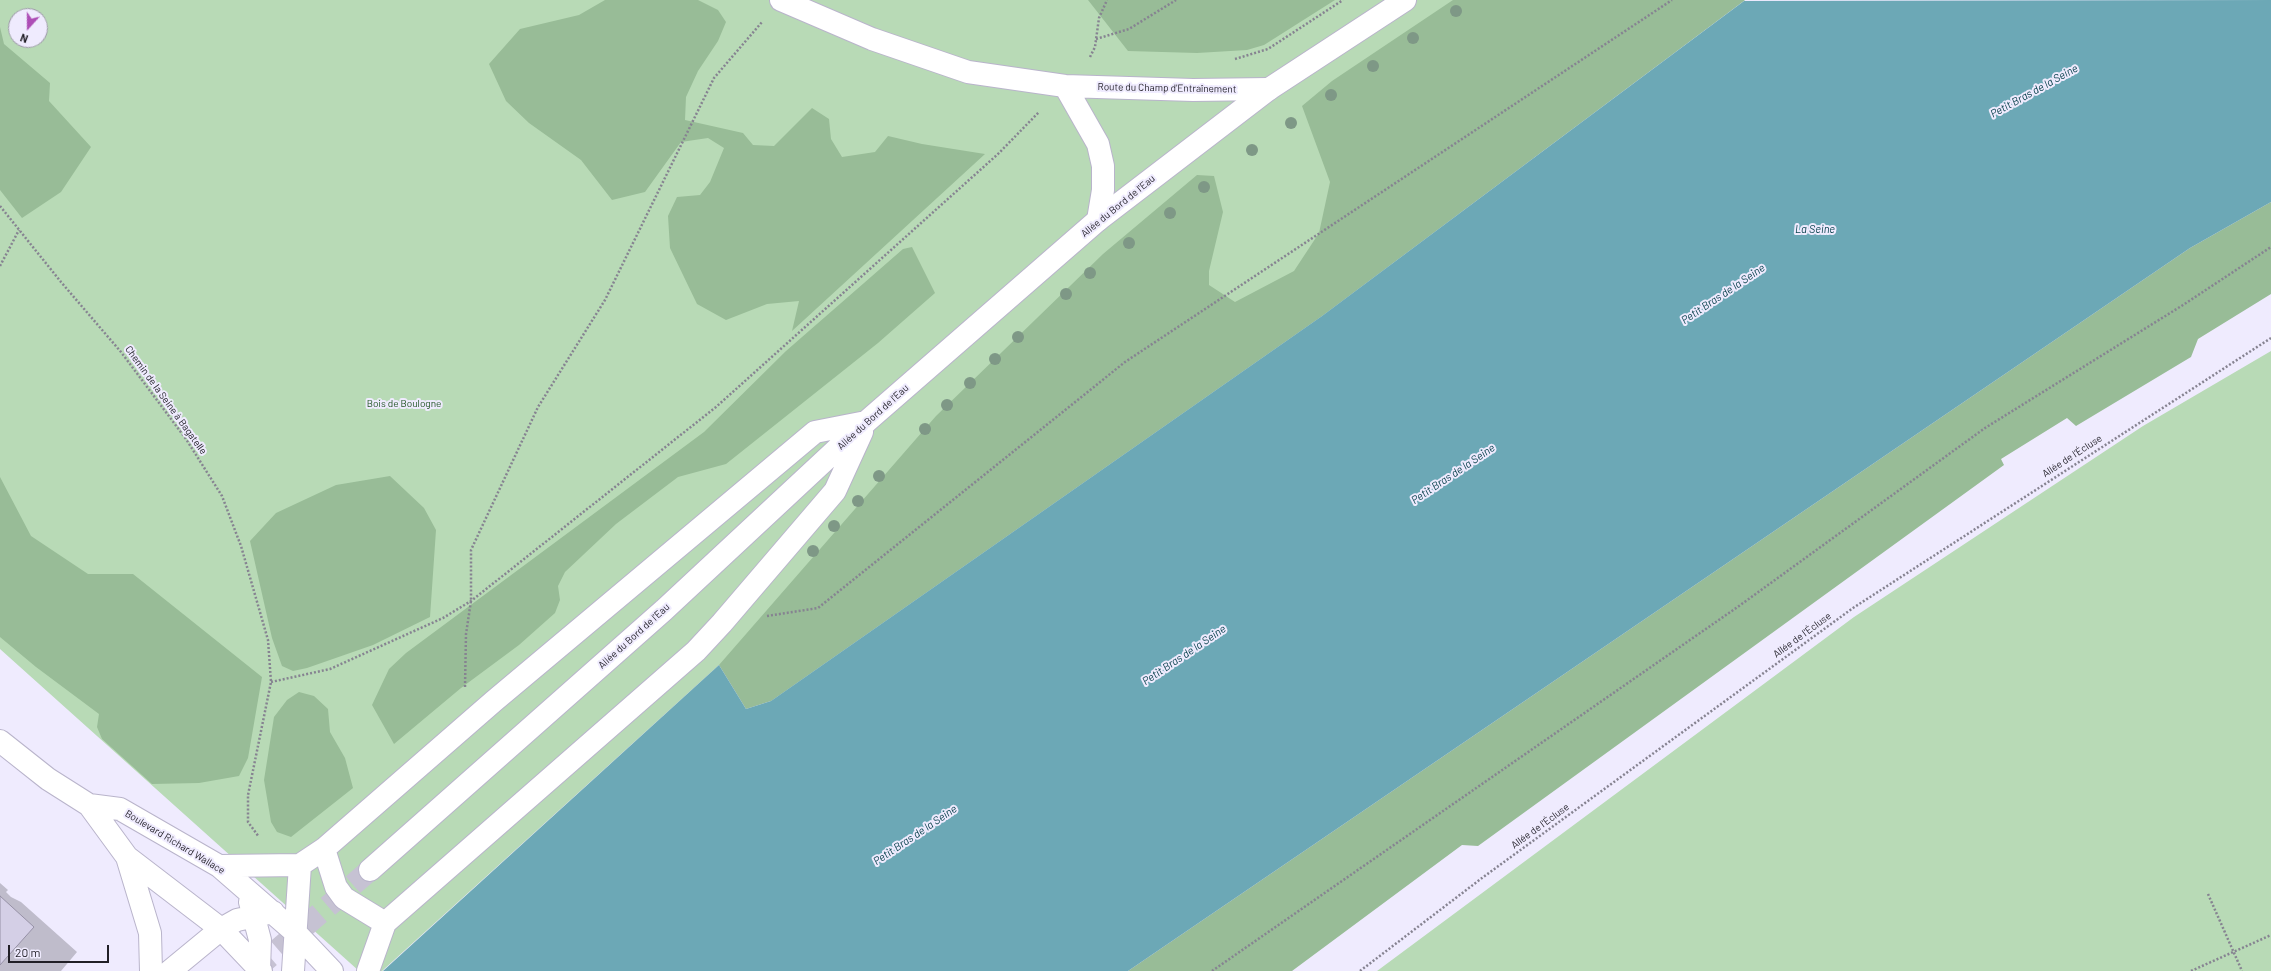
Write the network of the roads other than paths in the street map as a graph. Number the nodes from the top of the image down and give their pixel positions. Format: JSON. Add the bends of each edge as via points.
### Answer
{"nodes":[{"id":1,"x":781,"y":0,"type":"edge"},
{"id":2,"x":1405,"y":0,"type":"edge"},
{"id":3,"x":1065,"y":86,"type":"junction"},
{"id":4,"x":1269,"y":89,"type":"junction"},
{"id":5,"x":1098,"y":220,"type":"junction"},
{"id":6,"x":866,"y":422,"type":"junction"},
{"id":7,"x":0,"y":741,"type":"edge"},
{"id":8,"x":88,"y":805,"type":"junction"},
{"id":9,"x":324,"y":849,"type":"junction"},
{"id":10,"x":127,"y":857,"type":"junction"},
{"id":11,"x":300,"y":865,"type":"junction"},
{"id":12,"x":219,"y":866,"type":"junction"},
{"id":13,"x":370,"y":870,"type":"tunnel mouth"},
{"id":14,"x":263,"y":913,"type":"junction"},
{"id":15,"x":385,"y":923,"type":"junction"},
{"id":16,"x":221,"y":929,"type":"junction"},
{"id":17,"x":296,"y":933,"type":"junction"},
{"id":18,"x":369,"y":967,"type":"edge"},
{"id":19,"x":260,"y":970,"type":"edge"},
{"id":20,"x":152,"y":971,"type":"edge"},
{"id":21,"x":170,"y":971,"type":"edge"},
{"id":22,"x":294,"y":971,"type":"edge"},
{"id":23,"x":332,"y":971,"type":"edge"}],
"edges":[{"from":1,"to":3,"type":"main road","name":"Route du Champ d'Entraînement","via":[[872,39],[968,72]]},
{"from":2,"to":4,"type":"main road","name":"Allée du Bord de l'Eau"},
{"from":3,"to":4,"type":"main road","name":"Route du Champ d'Entraînement","via":[[1194,90]]},
{"from":3,"to":5,"type":"main road","via":[[1098,144],[1103,166],[1103,190]]},
{"from":4,"to":5,"type":"main road","name":"Allée du Bord de l'Eau"},
{"from":5,"to":6,"type":"main road","name":"Allée du Bord de l'Eau"},
{"from":6,"to":9,"type":"main road","via":[[815,432],[494,701]]},
{"from":6,"to":13,"type":"main road","name":"Allée du Bord de l'Eau","via":[[664,610]]},
{"from":6,"to":15,"type":"main road","via":[[835,491],[696,651]]},
{"from":7,"to":8,"type":"main road","name":"Boulevard Richard Wallace","via":[[48,779]]},
{"from":8,"to":10,"type":"main road","name":"Boulevard Richard Wallace"},
{"from":8,"to":12,"type":"main road","name":"Boulevard Richard Wallace","via":[[120,810]]},
{"from":9,"to":11,"type":"main road"},
{"from":9,"to":15,"type":"main road","via":[[336,888],[344,898]]},
{"from":10,"to":16,"type":"main road","name":"Boulevard Richard Wallace"},
{"from":10,"to":20,"type":"main road","via":[[150,933]]},
{"from":11,"to":12,"type":"main road"},
{"from":11,"to":17,"type":"main road"},
{"from":12,"to":14,"type":"main road","name":"Boulevard Richard Wallace","via":[[247,889]]},
{"from":14,"to":16,"type":"main road","via":[[237,920]]},
{"from":14,"to":17,"type":"main road","name":"Boulevard Richard Wallace"},
{"from":14,"to":19,"type":"main road"},
{"from":15,"to":18,"type":"main road"},
{"from":16,"to":19,"type":"main road","name":"Boulevard Richard Wallace"},
{"from":16,"to":21,"type":"main road"},
{"from":17,"to":22,"type":"main road"},
{"from":17,"to":23,"type":"main road","name":"Boulevard Richard Wallace"}]}
